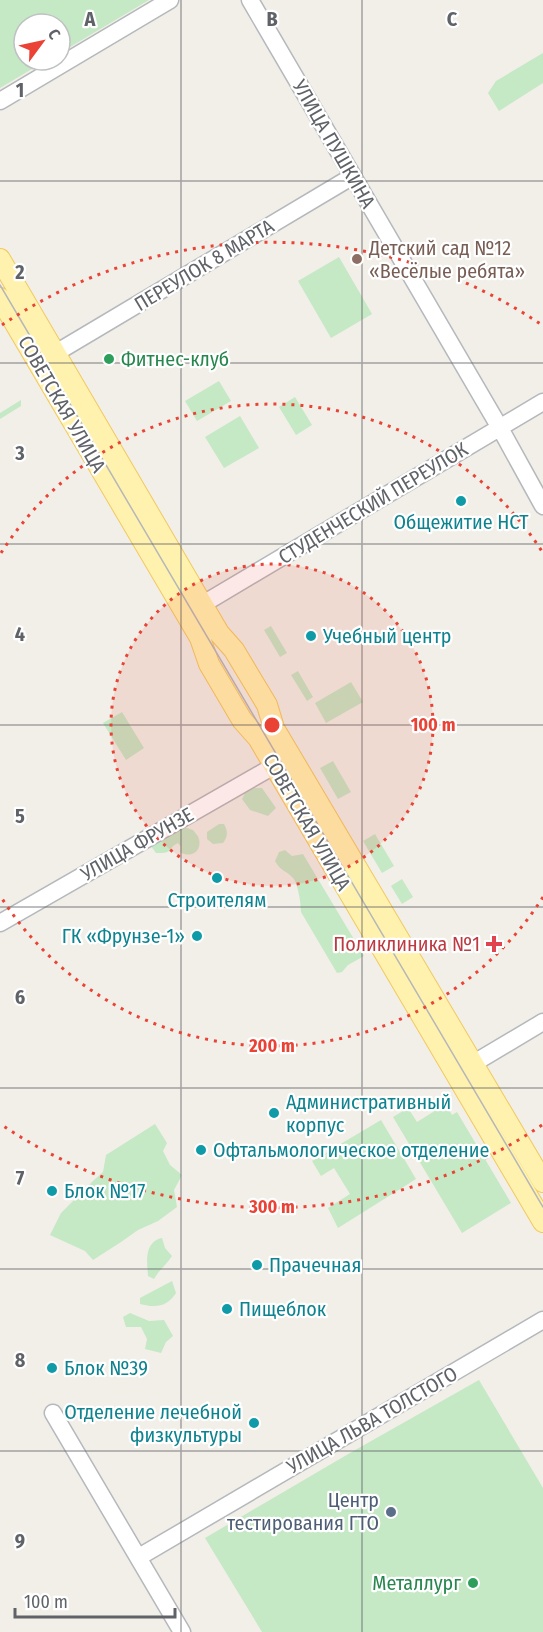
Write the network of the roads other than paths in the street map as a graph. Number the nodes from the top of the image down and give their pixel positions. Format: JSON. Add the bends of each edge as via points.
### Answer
{"nodes":[{"id":1,"x":170,"y":0,"type":"edge"},
{"id":2,"x":250,"y":0,"type":"edge"},
{"id":3,"x":0,"y":101,"type":"edge"},
{"id":4,"x":353,"y":176,"type":"junction"},
{"id":5,"x":0,"y":259,"type":"edge"},
{"id":6,"x":0,"y":298,"type":"edge"},
{"id":7,"x":56,"y":354,"type":"junction"},
{"id":8,"x":38,"y":364,"type":"junction"},
{"id":9,"x":543,"y":402,"type":"edge"},
{"id":10,"x":500,"y":428,"type":"junction"},
{"id":11,"x":543,"y":506,"type":"edge"},
{"id":12,"x":194,"y":609,"type":"junction"},
{"id":13,"x":283,"y":761,"type":"junction"},
{"id":14,"x":0,"y":923,"type":"edge"},
{"id":15,"x":543,"y":1022,"type":"edge"},
{"id":16,"x":473,"y":1064,"type":"junction"},
{"id":17,"x":455,"y":1074,"type":"junction"},
{"id":18,"x":543,"y":1182,"type":"edge"},
{"id":19,"x":543,"y":1222,"type":"edge"},
{"id":20,"x":543,"y":1320,"type":"edge"},
{"id":21,"x":53,"y":1413,"type":"dead end"},
{"id":22,"x":139,"y":1557,"type":"junction"},
{"id":23,"x":182,"y":1632,"type":"edge"}],
"edges":[{"from":1,"to":3,"type":"street"},
{"from":2,"to":4,"type":"street","name":"УЛИЦА ПУШКИНА"},
{"from":4,"to":7,"type":"street","name":"ПЕРЕУЛОК 8 МАРТА"},
{"from":4,"to":10,"type":"street","name":"УЛИЦА ПУШКИНА"},
{"from":5,"to":7,"type":"main road","name":"СОВЕТСКАЯ УЛИЦА"},
{"from":6,"to":8,"type":"main road","name":"СОВЕТСКАЯ УЛИЦА"},
{"from":7,"to":8,"type":"street","name":"ПЕРЕУЛОК 8 МАРТА"},
{"from":7,"to":12,"type":"main road","name":"СОВЕТСКАЯ УЛИЦА"},
{"from":8,"to":12,"type":"main road","name":"СОВЕТСКАЯ УЛИЦА"},
{"from":9,"to":10,"type":"street","name":"СТУДЕНЧЕСКИЙ ПЕРЕУЛОК"},
{"from":10,"to":11,"type":"street","name":"УЛИЦА ПУШКИНА"},
{"from":10,"to":12,"type":"street","name":"СТУДЕНЧЕСКИЙ ПЕРЕУЛОК"},
{"from":12,"to":13,"type":"main road","name":"СОВЕТСКАЯ УЛИЦА","via":[[234,650],[267,705]]},
{"from":12,"to":13,"type":"main road","name":"СОВЕТСКАЯ УЛИЦА","via":[[209,664],[242,720]]},
{"from":13,"to":14,"type":"street","name":"УЛИЦА ФРУНЗЕ"},
{"from":13,"to":16,"type":"main road","name":"СОВЕТСКАЯ УЛИЦА"},
{"from":13,"to":17,"type":"main road","name":"СОВЕТСКАЯ УЛИЦА"},
{"from":15,"to":16,"type":"street"},
{"from":16,"to":17,"type":"street"},
{"from":16,"to":18,"type":"main road","name":"СОВЕТСКАЯ УЛИЦА"},
{"from":17,"to":19,"type":"main road","name":"СОВЕТСКАЯ УЛИЦА"},
{"from":20,"to":22,"type":"street","name":"УЛИЦА ЛЬВА ТОЛСТОГО"},
{"from":21,"to":22,"type":"street"},
{"from":22,"to":23,"type":"street"}]}
